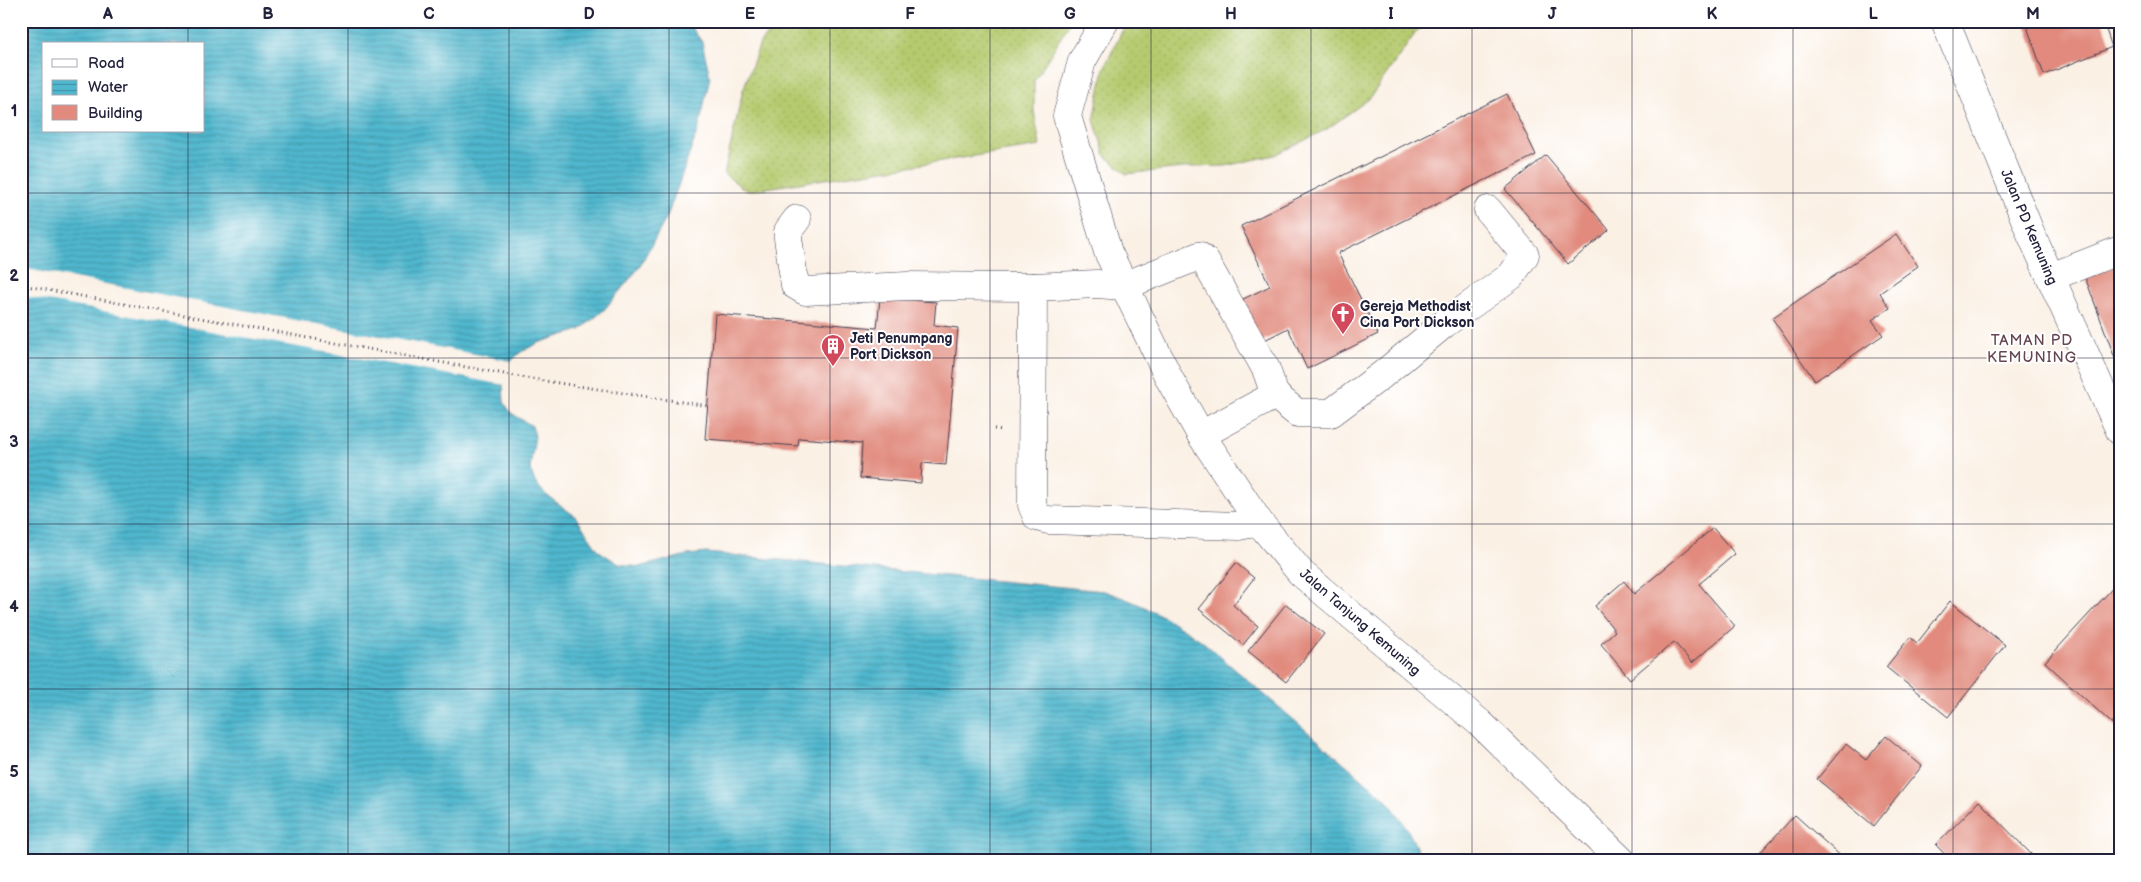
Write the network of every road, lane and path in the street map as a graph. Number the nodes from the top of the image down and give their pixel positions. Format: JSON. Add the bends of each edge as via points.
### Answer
{"nodes":[{"id":1,"x":1105,"y":21,"type":"edge"},
{"id":2,"x":1945,"y":21,"type":"edge"},
{"id":3,"x":1488,"y":210,"type":"dead end"},
{"id":4,"x":797,"y":219,"type":"dead end"},
{"id":5,"x":2120,"y":250,"type":"edge"},
{"id":6,"x":2051,"y":277,"type":"junction"},
{"id":7,"x":21,"y":286,"type":"edge"},
{"id":8,"x":1124,"y":286,"type":"junction"},
{"id":9,"x":1033,"y":287,"type":"junction"},
{"id":10,"x":1275,"y":395,"type":"junction"},
{"id":11,"x":708,"y":406,"type":"dead end"},
{"id":12,"x":2120,"y":431,"type":"edge"},
{"id":13,"x":1201,"y":435,"type":"junction"},
{"id":14,"x":1259,"y":522,"type":"junction"},
{"id":15,"x":1622,"y":861,"type":"edge"}],
"edges":[{"from":1,"to":8,"type":"street","name":"Jalan Tanjung Kemuning","via":[[1082,61],[1067,116],[1108,252]]},
{"from":2,"to":6,"type":"street","name":"Jalan PD Kemuning"},
{"from":3,"to":10,"type":"street","via":[[1525,255],[1510,276],[1331,413],[1297,413]]},
{"from":4,"to":9,"type":"street","via":[[788,231],[788,238],[795,285],[805,291],[907,286]]},
{"from":5,"to":6,"type":"street"},
{"from":6,"to":12,"type":"street","name":"Jalan PD Kemuning"},
{"from":7,"to":11,"type":"path","via":[[526,378]]},
{"from":8,"to":9,"type":"street"},
{"from":8,"to":10,"type":"street","via":[[1198,256],[1205,261],[1266,369]]},
{"from":8,"to":13,"type":"street","name":"Jalan Tanjung Kemuning"},
{"from":9,"to":14,"type":"street","via":[[1032,505],[1037,517],[1048,520],[1239,526]]},
{"from":10,"to":13,"type":"street"},
{"from":13,"to":14,"type":"street","name":"Jalan Tanjung Kemuning"},
{"from":14,"to":15,"type":"street","name":"Jalan Tanjung Kemuning","via":[[1301,573],[1481,724]]}]}
